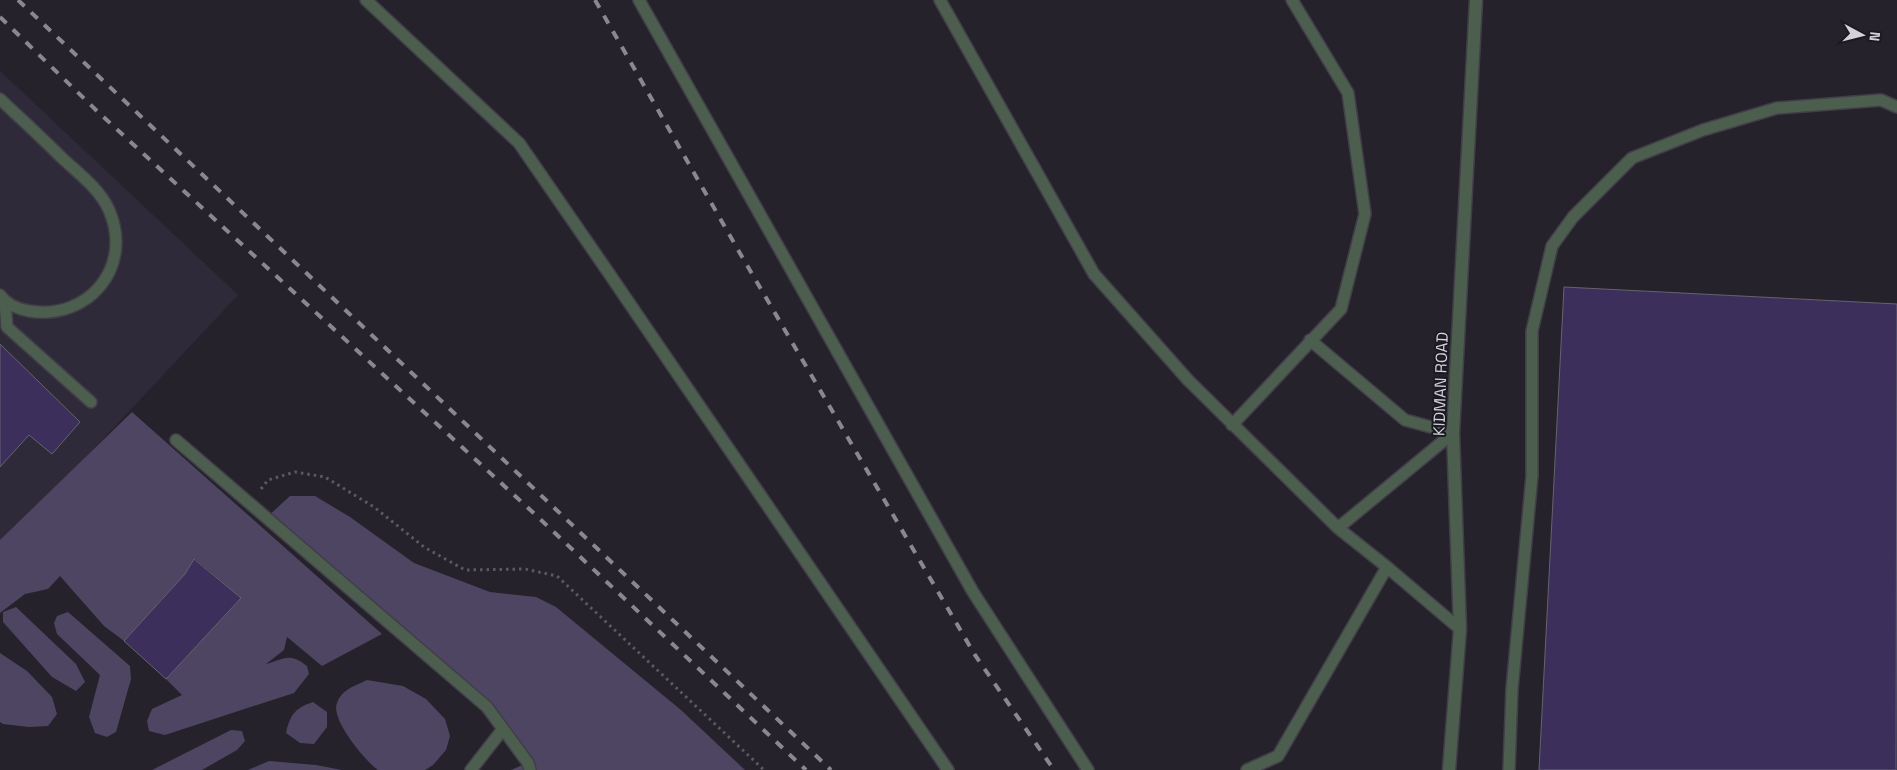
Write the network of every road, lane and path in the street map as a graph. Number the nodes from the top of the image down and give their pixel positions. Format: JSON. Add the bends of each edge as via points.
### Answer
{"nodes":[{"id":1,"x":366,"y":0,"type":"edge"},
{"id":2,"x":639,"y":0,"type":"edge"},
{"id":3,"x":940,"y":0,"type":"edge"},
{"id":4,"x":1292,"y":0,"type":"edge"},
{"id":5,"x":1476,"y":0,"type":"edge"},
{"id":6,"x":0,"y":99,"type":"edge"},
{"id":7,"x":1897,"y":107,"type":"edge"},
{"id":8,"x":3,"y":298,"type":"edge"},
{"id":9,"x":1310,"y":340,"type":"junction"},
{"id":10,"x":91,"y":402,"type":"dead end"},
{"id":11,"x":1232,"y":425,"type":"junction"},
{"id":12,"x":1454,"y":433,"type":"junction"},
{"id":13,"x":176,"y":440,"type":"dead end"},
{"id":14,"x":249,"y":503,"type":"junction"},
{"id":15,"x":1338,"y":528,"type":"junction"},
{"id":16,"x":1387,"y":567,"type":"junction"},
{"id":17,"x":1460,"y":629,"type":"junction"},
{"id":18,"x":503,"y":729,"type":"junction"},
{"id":19,"x":470,"y":770,"type":"edge"},
{"id":20,"x":530,"y":770,"type":"edge"},
{"id":21,"x":764,"y":770,"type":"edge"},
{"id":22,"x":948,"y":770,"type":"edge"},
{"id":23,"x":1088,"y":770,"type":"edge"},
{"id":24,"x":1247,"y":770,"type":"edge"},
{"id":25,"x":1449,"y":770,"type":"edge"},
{"id":26,"x":1509,"y":770,"type":"edge"}],
"edges":[{"from":1,"to":22,"type":"lane","via":[[519,143]]},
{"from":2,"to":23,"type":"lane","via":[[973,592]]},
{"from":3,"to":11,"type":"lane","via":[[1094,274]]},
{"from":4,"to":9,"type":"lane","via":[[1348,93],[1364,214],[1341,309]]},
{"from":5,"to":12,"type":"street","name":"KIDMAN ROAD"},
{"from":6,"to":8,"type":"lane","via":[[96,189],[109,210],[117,238],[112,267],[100,288],[80,303],[43,313],[25,310]]},
{"from":7,"to":26,"type":"lane","via":[[1880,100],[1777,108],[1703,130],[1632,158],[1573,217],[1552,246],[1532,331],[1532,476],[1512,689]]},
{"from":8,"to":10,"type":"lane","via":[[7,327]]},
{"from":9,"to":11,"type":"lane"},
{"from":9,"to":12,"type":"lane","via":[[1405,420]]},
{"from":11,"to":15,"type":"lane"},
{"from":12,"to":15,"type":"lane"},
{"from":12,"to":17,"type":"street","name":"KIDMAN ROAD"},
{"from":13,"to":14,"type":"lane"},
{"from":14,"to":18,"type":"lane","via":[[487,707]]},
{"from":14,"to":21,"type":"path","via":[[268,480],[295,472],[325,478],[374,507],[424,547],[465,570],[525,569],[558,576]]},
{"from":15,"to":16,"type":"lane"},
{"from":16,"to":17,"type":"lane"},
{"from":16,"to":24,"type":"lane","via":[[1278,756]]},
{"from":17,"to":25,"type":"street","name":"KIDMAN ROAD"},
{"from":18,"to":19,"type":"lane"},
{"from":18,"to":20,"type":"lane"}]}
